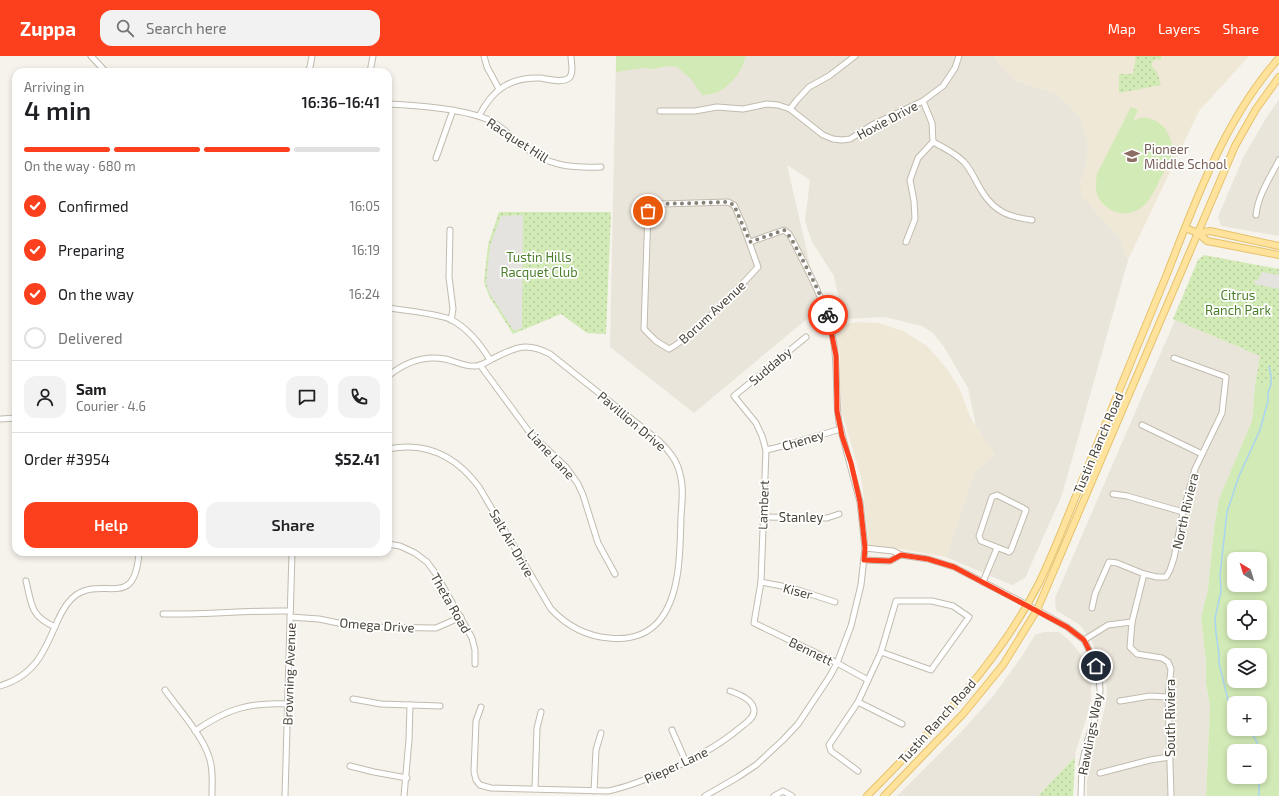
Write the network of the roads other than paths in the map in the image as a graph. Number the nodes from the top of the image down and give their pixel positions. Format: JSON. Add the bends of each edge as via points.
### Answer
{"nodes":[{"id":1,"x":91,"y":56,"type":"edge"},
{"id":2,"x":312,"y":56,"type":"edge"},
{"id":3,"x":373,"y":56,"type":"edge"},
{"id":4,"x":484,"y":56,"type":"edge"},
{"id":5,"x":571,"y":56,"type":"edge"},
{"id":6,"x":855,"y":56,"type":"edge"},
{"id":7,"x":959,"y":56,"type":"edge"},
{"id":8,"x":1279,"y":58,"type":"edge"},
{"id":9,"x":102,"y":68,"type":"edge"},
{"id":10,"x":309,"y":68,"type":"edge"},
{"id":11,"x":371,"y":68,"type":"edge"},
{"id":12,"x":1279,"y":76,"type":"edge"},
{"id":13,"x":499,"y":89,"type":"junction"},
{"id":14,"x":923,"y":101,"type":"junction"},
{"id":15,"x":392,"y":104,"type":"edge"},
{"id":16,"x":790,"y":109,"type":"junction"},
{"id":17,"x":453,"y":110,"type":"junction"},
{"id":18,"x":660,"y":111,"type":"dead end"},
{"id":19,"x":479,"y":116,"type":"junction"},
{"id":20,"x":933,"y":142,"type":"junction"},
{"id":21,"x":436,"y":158,"type":"dead end"},
{"id":22,"x":1279,"y":160,"type":"edge"},
{"id":23,"x":602,"y":167,"type":"dead end"},
{"id":24,"x":1256,"y":215,"type":"dead end"},
{"id":25,"x":1032,"y":220,"type":"dead end"},
{"id":26,"x":1185,"y":228,"type":"junction"},
{"id":27,"x":450,"y":230,"type":"dead end"},
{"id":28,"x":1198,"y":233,"type":"junction"},
{"id":29,"x":750,"y":242,"type":"junction"},
{"id":30,"x":906,"y":242,"type":"dead end"},
{"id":31,"x":1279,"y":246,"type":"edge"},
{"id":32,"x":1279,"y":255,"type":"edge"},
{"id":33,"x":392,"y":309,"type":"edge"},
{"id":34,"x":451,"y":320,"type":"junction"},
{"id":35,"x":806,"y":337,"type":"dead end"},
{"id":36,"x":1174,"y":358,"type":"dead end"},
{"id":37,"x":490,"y":360,"type":"junction"},
{"id":38,"x":480,"y":365,"type":"junction"},
{"id":39,"x":392,"y":373,"type":"edge"},
{"id":40,"x":734,"y":396,"type":"joint"},
{"id":41,"x":12,"y":418,"type":"edge"},
{"id":42,"x":1,"y":419,"type":"dead end"},
{"id":43,"x":1142,"y":425,"type":"dead end"},
{"id":44,"x":841,"y":429,"type":"junction"},
{"id":45,"x":392,"y":448,"type":"edge"},
{"id":46,"x":766,"y":450,"type":"junction"},
{"id":47,"x":1202,"y":454,"type":"junction"},
{"id":48,"x":1113,"y":494,"type":"dead end"},
{"id":49,"x":1183,"y":512,"type":"junction"},
{"id":50,"x":838,"y":514,"type":"dead end"},
{"id":51,"x":762,"y":517,"type":"junction"},
{"id":52,"x":392,"y":545,"type":"edge"},
{"id":53,"x":865,"y":548,"type":"junction"},
{"id":54,"x":997,"y":548,"type":"junction"},
{"id":55,"x":901,"y":555,"type":"junction"},
{"id":56,"x":138,"y":556,"type":"edge"},
{"id":57,"x":292,"y":556,"type":"edge"},
{"id":58,"x":864,"y":560,"type":"junction"},
{"id":59,"x":615,"y":574,"type":"dead end"},
{"id":60,"x":1144,"y":574,"type":"junction"},
{"id":61,"x":26,"y":581,"type":"dead end"},
{"id":62,"x":761,"y":582,"type":"junction"},
{"id":63,"x":984,"y":582,"type":"junction"},
{"id":64,"x":835,"y":602,"type":"dead end"},
{"id":65,"x":1027,"y":605,"type":"junction"},
{"id":66,"x":1092,"y":608,"type":"dead end"},
{"id":67,"x":1037,"y":610,"type":"junction"},
{"id":68,"x":290,"y":611,"type":"junction"},
{"id":69,"x":164,"y":614,"type":"dead end"},
{"id":70,"x":290,"y":617,"type":"junction"},
{"id":71,"x":461,"y":617,"type":"junction"},
{"id":72,"x":1132,"y":622,"type":"junction"},
{"id":73,"x":754,"y":623,"type":"joint"},
{"id":74,"x":55,"y":627,"type":"junction"},
{"id":75,"x":635,"y":637,"type":"joint"},
{"id":76,"x":1084,"y":640,"type":"junction"},
{"id":77,"x":881,"y":652,"type":"junction"},
{"id":78,"x":837,"y":663,"type":"junction"},
{"id":79,"x":475,"y":664,"type":"dead end"},
{"id":80,"x":868,"y":680,"type":"junction"},
{"id":81,"x":0,"y":686,"type":"edge"},
{"id":82,"x":165,"y":690,"type":"dead end"},
{"id":83,"x":730,"y":691,"type":"dead end"},
{"id":84,"x":1168,"y":697,"type":"junction"},
{"id":85,"x":353,"y":698,"type":"dead end"},
{"id":86,"x":1120,"y":701,"type":"dead end"},
{"id":87,"x":858,"y":702,"type":"junction"},
{"id":88,"x":288,"y":704,"type":"junction"},
{"id":89,"x":410,"y":705,"type":"junction"},
{"id":90,"x":440,"y":706,"type":"dead end"},
{"id":91,"x":481,"y":707,"type":"dead end"},
{"id":92,"x":541,"y":712,"type":"dead end"},
{"id":93,"x":902,"y":724,"type":"dead end"},
{"id":94,"x":672,"y":730,"type":"dead end"},
{"id":95,"x":195,"y":731,"type":"junction"},
{"id":96,"x":601,"y":733,"type":"dead end"},
{"id":97,"x":1170,"y":757,"type":"junction"},
{"id":98,"x":686,"y":762,"type":"junction"},
{"id":99,"x":350,"y":766,"type":"dead end"},
{"id":100,"x":858,"y":771,"type":"dead end"},
{"id":101,"x":1100,"y":773,"type":"dead end"},
{"id":102,"x":407,"y":778,"type":"junction"},
{"id":103,"x":535,"y":788,"type":"junction"},
{"id":104,"x":618,"y":789,"type":"junction"},
{"id":105,"x":594,"y":791,"type":"junction"},
{"id":106,"x":709,"y":795,"type":"edge"},
{"id":107,"x":212,"y":796,"type":"edge"},
{"id":108,"x":285,"y":796,"type":"edge"},
{"id":109,"x":404,"y":796,"type":"edge"},
{"id":110,"x":621,"y":796,"type":"edge"},
{"id":111,"x":774,"y":796,"type":"edge"},
{"id":112,"x":792,"y":796,"type":"edge"},
{"id":113,"x":867,"y":796,"type":"edge"},
{"id":114,"x":884,"y":796,"type":"edge"},
{"id":115,"x":1081,"y":796,"type":"edge"},
{"id":116,"x":1171,"y":796,"type":"edge"}],
"edges":[{"from":1,"to":9,"type":"street"},
{"from":2,"to":10,"type":"street"},
{"from":3,"to":11,"type":"street"},
{"from":4,"to":13,"type":"street","via":[[487,68]]},
{"from":5,"to":13,"type":"street","via":[[570,77],[564,80],[525,79],[511,82]]},
{"from":6,"to":16,"type":"street","via":[[829,76],[809,87]]},
{"from":7,"to":14,"type":"street","name":"Hoxie Drive","via":[[955,68],[943,86]]},
{"from":8,"to":26,"type":"main road","name":"Tustin Ranch Road","via":[[1253,90],[1236,118]]},
{"from":12,"to":28,"type":"main road","name":"Tustin Ranch Road","via":[[1235,146]]},
{"from":13,"to":19,"type":"street","via":[[491,96]]},
{"from":14,"to":16,"type":"street","name":"Hoxie Drive","via":[[872,125],[857,136],[842,140],[823,135]]},
{"from":14,"to":20,"type":"street","via":[[932,123]]},
{"from":15,"to":17,"type":"street","name":"Racquet Hill"},
{"from":16,"to":18,"type":"street","name":"Hoxie Drive","via":[[767,104],[743,109],[717,107],[696,111]]},
{"from":17,"to":19,"type":"street","name":"Racquet Hill"},
{"from":17,"to":21,"type":"street"},
{"from":19,"to":23,"type":"street","name":"Racquet Hill","via":[[493,122],[544,160],[564,166]]},
{"from":20,"to":25,"type":"street","via":[[963,161],[995,208],[1012,217]]},
{"from":20,"to":30,"type":"street","via":[[918,158],[910,180],[915,219]]},
{"from":22,"to":24,"type":"street","via":[[1260,196]]},
{"from":26,"to":28,"type":"main road"},
{"from":26,"to":65,"type":"main road","name":"Tustin Ranch Road","via":[[1070,511]]},
{"from":27,"to":34,"type":"street","via":[[449,277],[453,309]]},
{"from":28,"to":31,"type":"main road","via":[[1210,231]]},
{"from":28,"to":32,"type":"main road","via":[[1207,241]]},
{"from":28,"to":67,"type":"main road","name":"Tustin Ranch Road"},
{"from":29,"to":29,"type":"street","name":"Borum Avenue","via":[[758,267],[677,345],[670,349],[644,330],[648,211],[654,206],[728,202],[734,205]]},
{"from":29,"to":44,"type":"street","via":[[784,230],[818,289],[829,320],[836,356],[837,411]]},
{"from":33,"to":34,"type":"street"},
{"from":34,"to":37,"type":"street","via":[[480,345]]},
{"from":35,"to":40,"type":"street","name":"Suddaby"},
{"from":36,"to":47,"type":"street","name":"North Riviera","via":[[1226,377],[1222,413]]},
{"from":37,"to":38,"type":"street","name":"Pavillion Drive"},
{"from":37,"to":75,"type":"street","name":"Pavillion Drive","via":[[518,347],[536,348],[550,354],[659,441],[675,460],[681,474],[682,490],[679,571],[673,593],[659,621]]},
{"from":38,"to":39,"type":"street","via":[[472,366],[445,359],[425,358],[407,364]]},
{"from":38,"to":59,"type":"street","name":"Liane Lane","via":[[530,433],[566,467],[578,484],[598,544]]},
{"from":40,"to":46,"type":"street","name":"Lambert","via":[[756,423]]},
{"from":41,"to":42,"type":"street"},
{"from":43,"to":47,"type":"street"},
{"from":44,"to":46,"type":"street","name":"Cheney","via":[[788,446]]},
{"from":44,"to":53,"type":"street","via":[[860,502]]},
{"from":45,"to":75,"type":"street","name":"Salt Air Drive","via":[[408,446],[428,449],[448,457],[466,470],[479,487],[551,609],[566,623],[574,629],[596,637]]},
{"from":46,"to":51,"type":"street","name":"Lambert"},
{"from":47,"to":49,"type":"street","name":"North Riviera"},
{"from":48,"to":49,"type":"street"},
{"from":49,"to":60,"type":"street","name":"North Riviera","via":[[1174,558],[1166,577]]},
{"from":50,"to":51,"type":"street","name":"Stanley","via":[[827,518]]},
{"from":51,"to":62,"type":"street","name":"Lambert"},
{"from":52,"to":71,"type":"street","name":"Theta Road","via":[[400,546],[427,562]]},
{"from":53,"to":55,"type":"street","name":"Rawlings Way","via":[[893,551]]},
{"from":53,"to":58,"type":"street"},
{"from":54,"to":54,"type":"street","via":[[1009,552],[1011,550],[1026,510],[997,495],[992,498],[979,536],[981,541]]},
{"from":54,"to":63,"type":"street"},
{"from":55,"to":58,"type":"street","name":"Rawlings Way","via":[[890,561]]},
{"from":55,"to":63,"type":"street","name":"Rawlings Way","via":[[928,559],[954,567]]},
{"from":56,"to":74,"type":"street","via":[[135,575],[128,584],[78,594],[64,608]]},
{"from":57,"to":68,"type":"street","name":"Browning Avenue"},
{"from":58,"to":78,"type":"street","via":[[861,586],[851,626]]},
{"from":60,"to":66,"type":"street","via":[[1109,562],[1095,594]]},
{"from":60,"to":72,"type":"street","name":"South Riviera"},
{"from":61,"to":74,"type":"street","via":[[38,617]]},
{"from":62,"to":64,"type":"street","name":"Kiser","via":[[792,588]]},
{"from":62,"to":73,"type":"street","name":"Lambert"},
{"from":63,"to":65,"type":"street","name":"Rawlings Way"},
{"from":65,"to":67,"type":"street","name":"Rawlings Way"},
{"from":65,"to":113,"type":"main road","name":"Tustin Ranch Road","via":[[1003,643],[967,691]]},
{"from":67,"to":76,"type":"street","name":"Rawlings Way"},
{"from":67,"to":114,"type":"main road","name":"Tustin Ranch Road","via":[[1003,665],[963,714]]},
{"from":68,"to":69,"type":"street"},
{"from":68,"to":70,"type":"street","name":"Browning Avenue"},
{"from":70,"to":71,"type":"street","name":"Omega Drive","via":[[367,627],[436,628]]},
{"from":70,"to":88,"type":"street","name":"Browning Avenue"},
{"from":71,"to":79,"type":"street","name":"Theta Road","via":[[472,638]]},
{"from":72,"to":76,"type":"street","via":[[1108,625]]},
{"from":72,"to":84,"type":"street","name":"South Riviera","via":[[1130,647],[1137,654],[1162,658],[1168,662],[1171,669]]},
{"from":73,"to":78,"type":"street","name":"Bennett"},
{"from":74,"to":81,"type":"street","via":[[34,666],[20,677]]},
{"from":76,"to":115,"type":"street","name":"Rawlings Way","via":[[1099,676],[1100,691],[1097,713],[1082,766]]},
{"from":77,"to":77,"type":"street","via":[[896,601],[939,602],[953,606],[969,617],[931,670]]},
{"from":77,"to":80,"type":"street"},
{"from":78,"to":80,"type":"street","name":"Bennett"},
{"from":78,"to":106,"type":"street","via":[[816,700],[783,740],[756,764]]},
{"from":80,"to":87,"type":"street"},
{"from":82,"to":95,"type":"street"},
{"from":83,"to":98,"type":"street","name":"Pieper Lane","via":[[741,695],[752,704],[754,714],[723,741]]},
{"from":84,"to":86,"type":"street","via":[[1150,696]]},
{"from":84,"to":97,"type":"street","name":"South Riviera"},
{"from":85,"to":89,"type":"street","via":[[381,704]]},
{"from":87,"to":93,"type":"street"},
{"from":87,"to":100,"type":"street","via":[[829,745],[831,751]]},
{"from":88,"to":95,"type":"street","via":[[268,703],[237,708]]},
{"from":88,"to":108,"type":"street","name":"Browning Avenue"},
{"from":89,"to":90,"type":"street"},
{"from":89,"to":102,"type":"street"},
{"from":91,"to":103,"type":"street","name":"Pieper Lane","via":[[476,721],[476,780],[480,785],[490,788]]},
{"from":92,"to":103,"type":"street","via":[[537,728]]},
{"from":94,"to":98,"type":"street"},
{"from":95,"to":107,"type":"street","via":[[211,763]]},
{"from":96,"to":105,"type":"street","via":[[596,750]]},
{"from":97,"to":101,"type":"street"},
{"from":97,"to":116,"type":"street","name":"South Riviera"},
{"from":98,"to":104,"type":"street","name":"Pieper Lane"},
{"from":99,"to":102,"type":"street"},
{"from":102,"to":109,"type":"street"},
{"from":103,"to":105,"type":"street","name":"Pieper Lane"},
{"from":104,"to":105,"type":"street","name":"Pieper Lane"},
{"from":104,"to":110,"type":"street"},
{"from":111,"to":112,"type":"street","via":[[783,791]]}]}
